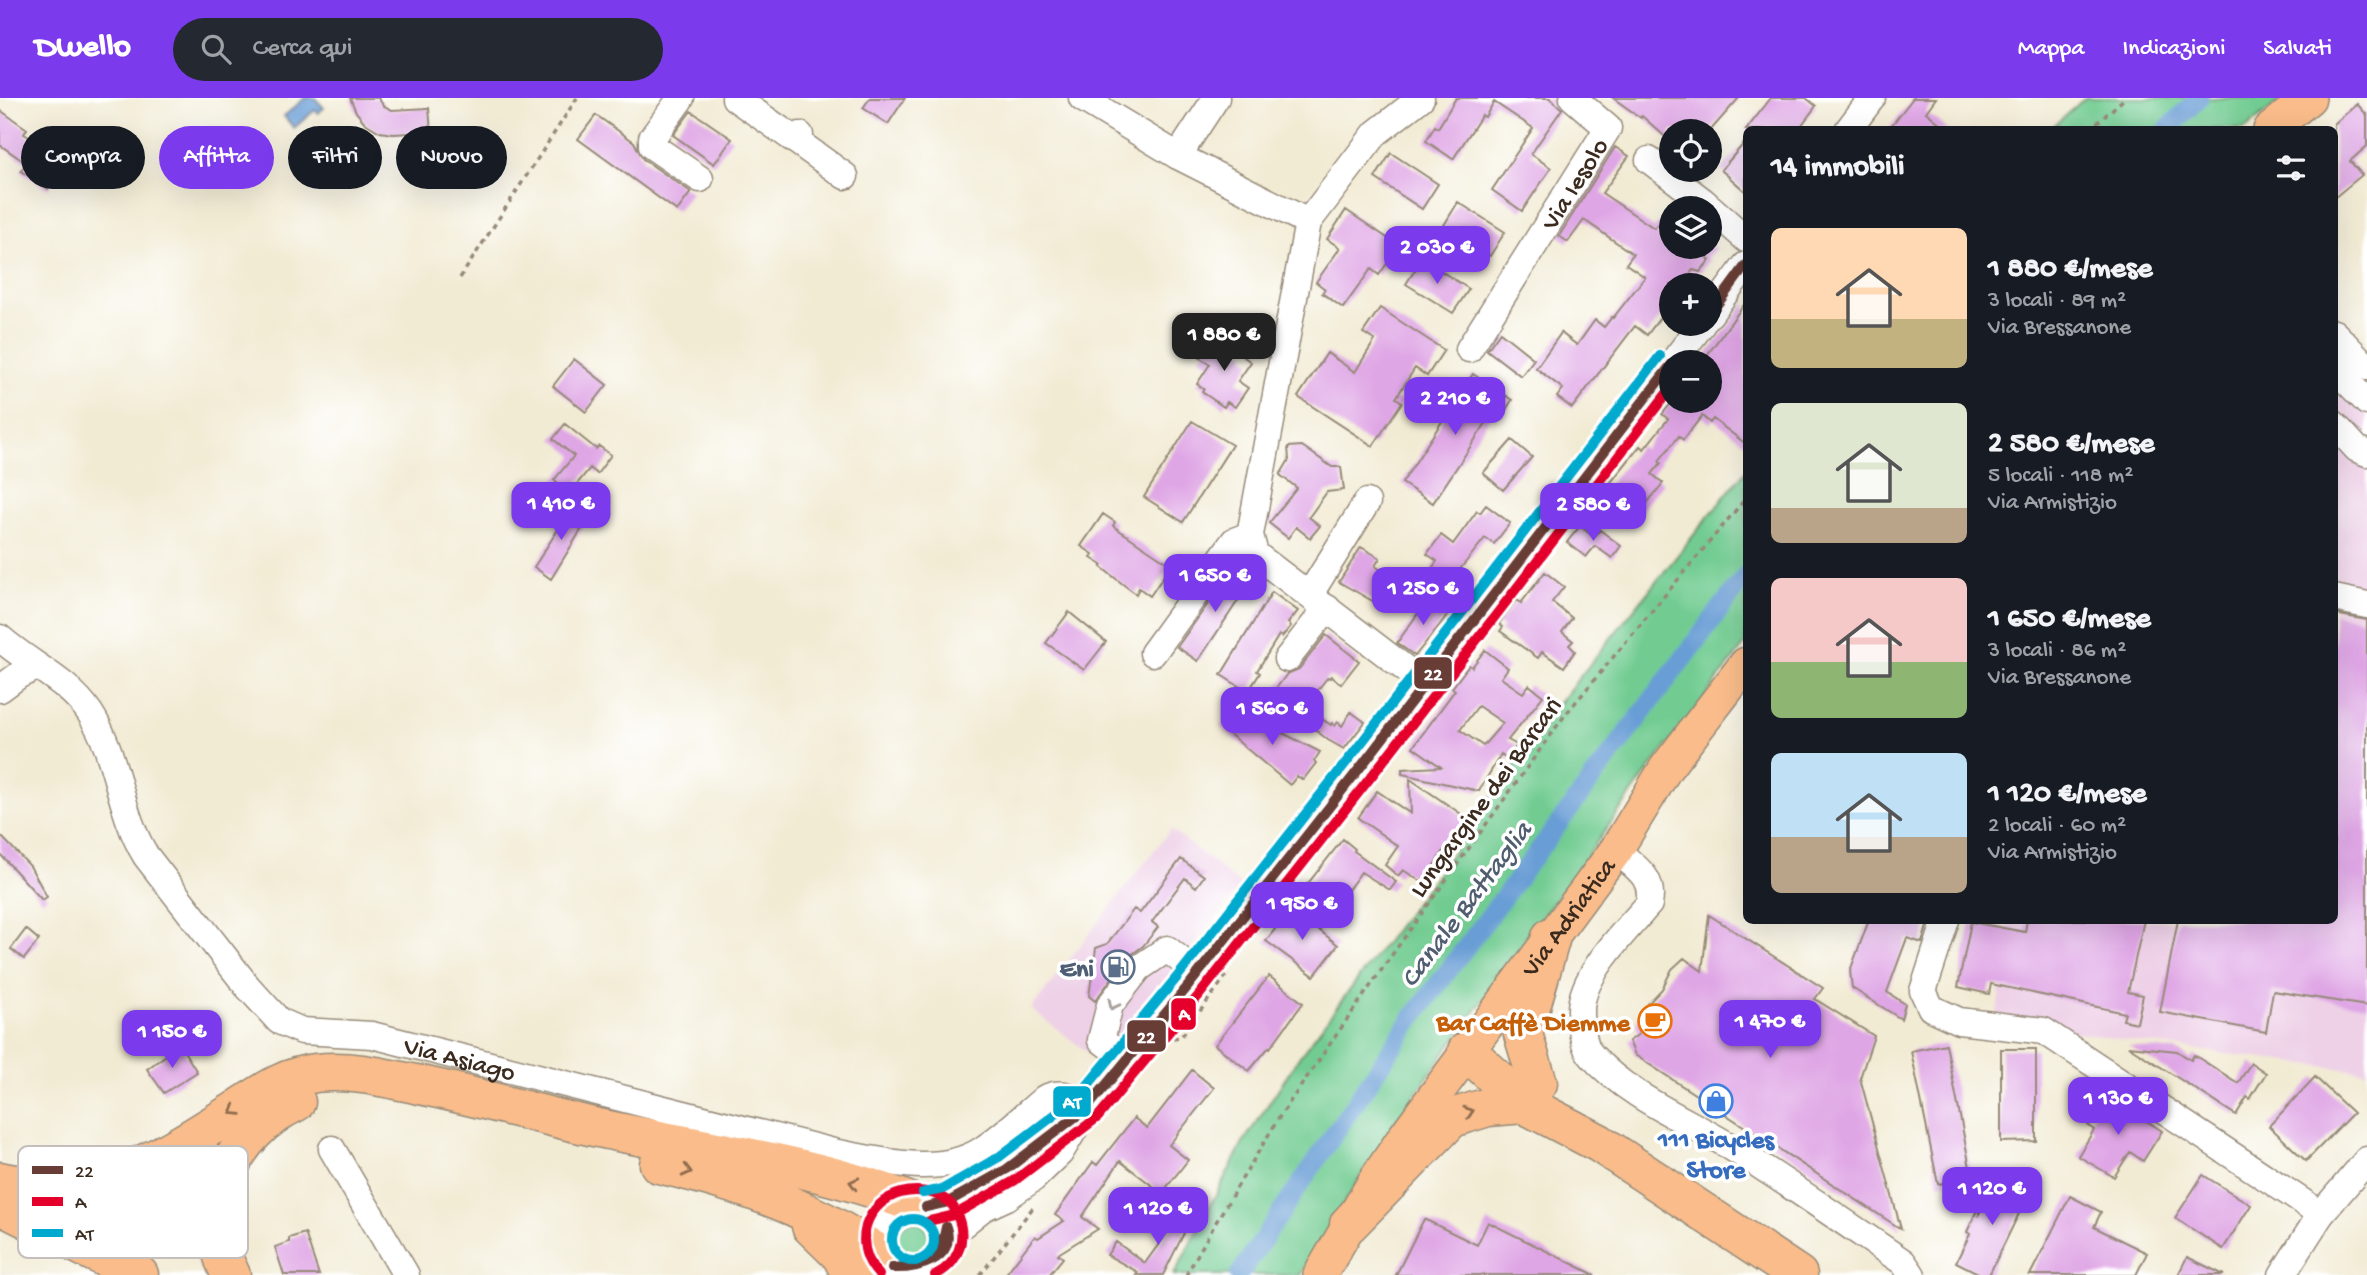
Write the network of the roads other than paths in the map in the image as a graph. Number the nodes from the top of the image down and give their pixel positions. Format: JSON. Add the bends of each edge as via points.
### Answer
{"nodes":[{"id":1,"x":681,"y":98,"type":"edge"},
{"id":2,"x":735,"y":98,"type":"edge"},
{"id":3,"x":1082,"y":98,"type":"edge"},
{"id":4,"x":1216,"y":98,"type":"edge"},
{"id":5,"x":1421,"y":98,"type":"edge"},
{"id":6,"x":1573,"y":98,"type":"edge"},
{"id":7,"x":1872,"y":98,"type":"edge"},
{"id":8,"x":2309,"y":98,"type":"edge"},
{"id":9,"x":1851,"y":126,"type":"edge"},
{"id":10,"x":2275,"y":126,"type":"edge"},
{"id":11,"x":1178,"y":156,"type":"junction"},
{"id":12,"x":1649,"y":160,"type":"dead end"},
{"id":13,"x":845,"y":176,"type":"dead end"},
{"id":14,"x":700,"y":179,"type":"dead end"},
{"id":15,"x":1308,"y":222,"type":"junction"},
{"id":16,"x":1743,"y":236,"type":"edge"},
{"id":17,"x":1743,"y":269,"type":"edge"},
{"id":18,"x":1722,"y":298,"type":"edge"},
{"id":19,"x":2338,"y":337,"type":"edge"},
{"id":20,"x":1469,"y":349,"type":"dead end"},
{"id":21,"x":2367,"y":367,"type":"edge"},
{"id":22,"x":2338,"y":373,"type":"edge"},
{"id":23,"x":1659,"y":381,"type":"edge"},
{"id":24,"x":2367,"y":402,"type":"edge"},
{"id":25,"x":2338,"y":428,"type":"edge"},
{"id":26,"x":2364,"y":455,"type":"edge"},
{"id":27,"x":1367,"y":502,"type":"dead end"},
{"id":28,"x":1250,"y":535,"type":"junction"},
{"id":29,"x":2338,"y":599,"type":"edge"},
{"id":30,"x":1319,"y":601,"type":"junction"},
{"id":31,"x":2367,"y":605,"type":"edge"},
{"id":32,"x":0,"y":638,"type":"edge"},
{"id":33,"x":1153,"y":653,"type":"dead end"},
{"id":34,"x":1287,"y":659,"type":"dead end"},
{"id":35,"x":37,"y":667,"type":"junction"},
{"id":36,"x":1743,"y":668,"type":"edge"},
{"id":37,"x":1424,"y":683,"type":"junction"},
{"id":38,"x":0,"y":689,"type":"edge"},
{"id":39,"x":1616,"y":850,"type":"junction"},
{"id":40,"x":1945,"y":924,"type":"edge"},
{"id":41,"x":1551,"y":937,"type":"junction"},
{"id":42,"x":1198,"y":972,"type":"junction"},
{"id":43,"x":1467,"y":1051,"type":"junction"},
{"id":44,"x":1127,"y":1060,"type":"junction"},
{"id":45,"x":1531,"y":1093,"type":"junction"},
{"id":46,"x":1087,"y":1108,"type":"junction"},
{"id":47,"x":179,"y":1146,"type":"edge"},
{"id":48,"x":242,"y":1146,"type":"edge"},
{"id":49,"x":332,"y":1149,"type":"dead end"},
{"id":50,"x":2367,"y":1160,"type":"edge"},
{"id":51,"x":0,"y":1181,"type":"edge"},
{"id":52,"x":18,"y":1183,"type":"edge"},
{"id":53,"x":0,"y":1205,"type":"edge"},
{"id":54,"x":922,"y":1206,"type":"junction"},
{"id":55,"x":18,"y":1214,"type":"edge"},
{"id":56,"x":2321,"y":1214,"type":"junction"},
{"id":57,"x":1349,"y":1224,"type":"junction"},
{"id":58,"x":0,"y":1228,"type":"edge"},
{"id":59,"x":18,"y":1238,"type":"edge"},
{"id":60,"x":947,"y":1245,"type":"junction"},
{"id":61,"x":56,"y":1258,"type":"edge"},
{"id":62,"x":105,"y":1258,"type":"edge"},
{"id":63,"x":225,"y":1258,"type":"edge"},
{"id":64,"x":876,"y":1267,"type":"edge"},
{"id":65,"x":927,"y":1273,"type":"edge"},
{"id":66,"x":88,"y":1275,"type":"edge"},
{"id":67,"x":139,"y":1275,"type":"edge"},
{"id":68,"x":232,"y":1275,"type":"edge"},
{"id":69,"x":406,"y":1275,"type":"edge"},
{"id":70,"x":1320,"y":1275,"type":"edge"},
{"id":71,"x":1798,"y":1275,"type":"edge"},
{"id":72,"x":1912,"y":1275,"type":"edge"},
{"id":73,"x":2283,"y":1275,"type":"edge"}],
"edges":[{"from":1,"to":14,"type":"street","via":[[652,138],[652,146]]},
{"from":2,"to":13,"type":"street","via":[[798,137]]},
{"from":3,"to":11,"type":"street"},
{"from":4,"to":11,"type":"street"},
{"from":5,"to":15,"type":"street","via":[[1376,133]]},
{"from":6,"to":20,"type":"street","name":"Via Iesolo","via":[[1608,128]]},
{"from":7,"to":9,"type":"street"},
{"from":8,"to":10,"type":"main road"},
{"from":11,"to":15,"type":"street"},
{"from":12,"to":16,"type":"street"},
{"from":15,"to":28,"type":"street"},
{"from":17,"to":18,"type":"street"},
{"from":19,"to":21,"type":"street"},
{"from":22,"to":24,"type":"street"},
{"from":23,"to":37,"type":"street"},
{"from":25,"to":26,"type":"street"},
{"from":27,"to":30,"type":"street"},
{"from":28,"to":30,"type":"street","via":[[1255,554]]},
{"from":28,"to":33,"type":"street","via":[[1234,541]]},
{"from":29,"to":31,"type":"street"},
{"from":30,"to":34,"type":"street"},
{"from":30,"to":37,"type":"street"},
{"from":32,"to":35,"type":"street"},
{"from":35,"to":38,"type":"street"},
{"from":35,"to":46,"type":"street","name":"Via Asiago","via":[[64,684],[89,711],[105,738],[134,837],[146,856],[265,1007],[279,1021],[302,1031],[372,1035],[838,1153],[901,1163],[931,1165],[980,1151],[1057,1093]]},
{"from":36,"to":39,"type":"main road","name":"Via Adriatica","via":[[1666,768]]},
{"from":37,"to":42,"type":"street"},
{"from":39,"to":41,"type":"main road","name":"Via Adriatica"},
{"from":39,"to":72,"type":"street","via":[[1648,880],[1651,892],[1648,904],[1600,963],[1588,986],[1581,1007],[1590,1055],[1637,1096],[1734,1149],[1903,1262]]},
{"from":40,"to":56,"type":"street","via":[[1923,991],[1931,1008],[1959,1021],[2044,1031]]},
{"from":41,"to":43,"type":"main road","name":"Via Adriatica"},
{"from":41,"to":45,"type":"highway","via":[[1523,1034]]},
{"from":42,"to":44,"type":"street"},
{"from":42,"to":44,"type":"street","one_way":true,"via":[[1167,949],[1139,968],[1110,1005],[1101,1040]]},
{"from":43,"to":45,"type":"highway"},
{"from":43,"to":57,"type":"main road","name":"Via Adriatica"},
{"from":44,"to":46,"type":"street"},
{"from":57,"to":45,"type":"highway","one_way":true,"via":[[1452,1118]]},
{"from":45,"to":71,"type":"highway"},
{"from":46,"to":54,"type":"street","via":[[1007,1170],[948,1202]]},
{"from":46,"to":60,"type":"street","via":[[1060,1153],[1034,1178],[957,1229]]},
{"from":54,"to":47,"type":"highway","one_way":true,"via":[[878,1189],[755,1159],[366,1073],[296,1076]]},
{"from":48,"to":64,"type":"highway","one_way":true,"via":[[280,1110],[313,1097],[347,1094],[382,1100],[696,1173],[820,1219]]},
{"from":49,"to":69,"type":"street"},
{"from":50,"to":56,"type":"street"},
{"from":52,"to":51,"type":"highway","one_way":true},
{"from":53,"to":55,"type":"highway"},
{"from":54,"to":60,"type":"street","via":[[942,1220]]},
{"from":54,"to":64,"type":"street","via":[[899,1207],[884,1219]]},
{"from":56,"to":73,"type":"street"},
{"from":57,"to":70,"type":"main road","name":"Via Adriatica"},
{"from":58,"to":59,"type":"highway"},
{"from":60,"to":65,"type":"street","via":[[938,1265]]},
{"from":61,"to":66,"type":"highway"},
{"from":62,"to":67,"type":"highway"},
{"from":68,"to":63,"type":"highway","one_way":true},
{"from":64,"to":65,"type":"street"}]}
